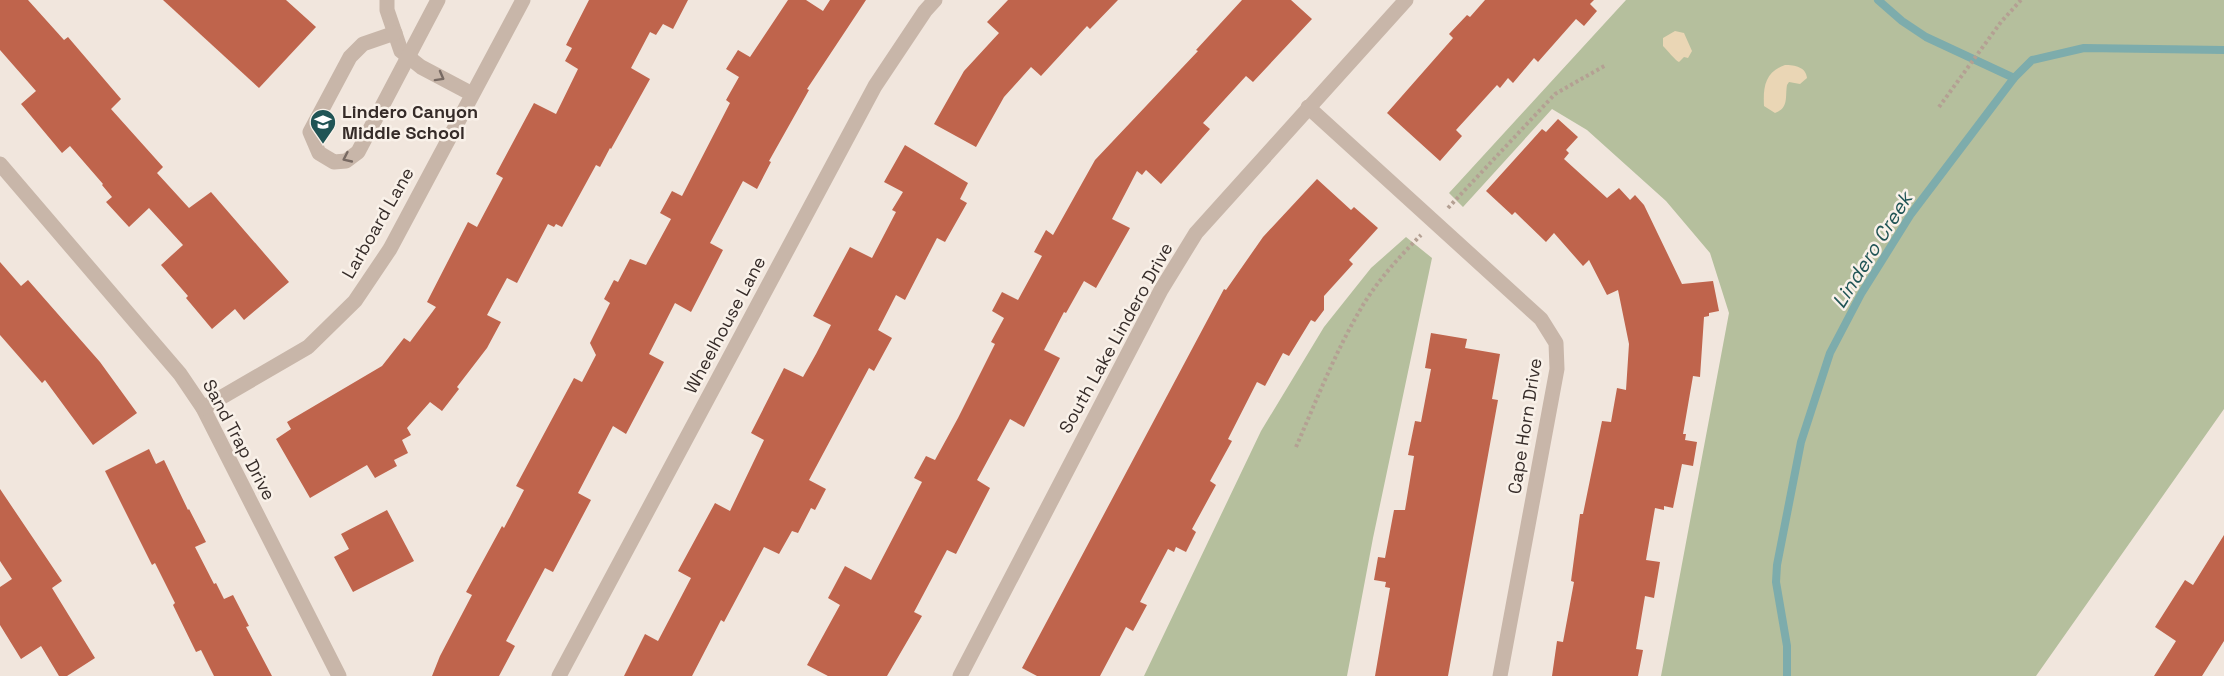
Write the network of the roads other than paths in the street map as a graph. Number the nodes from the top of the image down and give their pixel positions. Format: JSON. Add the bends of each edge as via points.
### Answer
{"nodes":[{"id":1,"x":387,"y":0,"type":"edge"},
{"id":2,"x":438,"y":0,"type":"edge"},
{"id":3,"x":523,"y":0,"type":"edge"},
{"id":4,"x":935,"y":0,"type":"edge"},
{"id":5,"x":1406,"y":0,"type":"edge"},
{"id":6,"x":395,"y":33,"type":"junction"},
{"id":7,"x":407,"y":56,"type":"junction"},
{"id":8,"x":472,"y":94,"type":"junction"},
{"id":9,"x":1308,"y":107,"type":"junction"},
{"id":10,"x":0,"y":164,"type":"edge"},
{"id":11,"x":203,"y":408,"type":"junction"},
{"id":12,"x":339,"y":676,"type":"edge"},
{"id":13,"x":559,"y":676,"type":"edge"},
{"id":14,"x":960,"y":676,"type":"edge"},
{"id":15,"x":1500,"y":676,"type":"edge"}],
"edges":[{"from":1,"to":6,"type":"street"},
{"from":2,"to":7,"type":"street"},
{"from":3,"to":8,"type":"street","name":"Larboard Lane"},
{"from":4,"to":13,"type":"street","name":"Wheelhouse Lane","via":[[875,86]]},
{"from":5,"to":9,"type":"street","name":"South Lake Lindero Drive"},
{"from":6,"to":7,"type":"street","via":[[401,51]]},
{"from":7,"to":6,"type":"street","one_way":true,"via":[[358,152],[346,161],[334,162],[319,153],[310,132],[350,57],[363,44]]},
{"from":7,"to":8,"type":"street","one_way":true},
{"from":8,"to":11,"type":"street","name":"Larboard Lane","via":[[390,249],[355,301],[308,348]]},
{"from":9,"to":14,"type":"street","name":"South Lake Lindero Drive","via":[[1197,233],[1161,290]]},
{"from":9,"to":15,"type":"street","name":"Cape Horn Drive","via":[[1541,319],[1556,343],[1557,369]]},
{"from":10,"to":11,"type":"street","name":"Sand Trap Drive","via":[[180,374]]},
{"from":11,"to":12,"type":"street","name":"Sand Trap Drive"}]}
